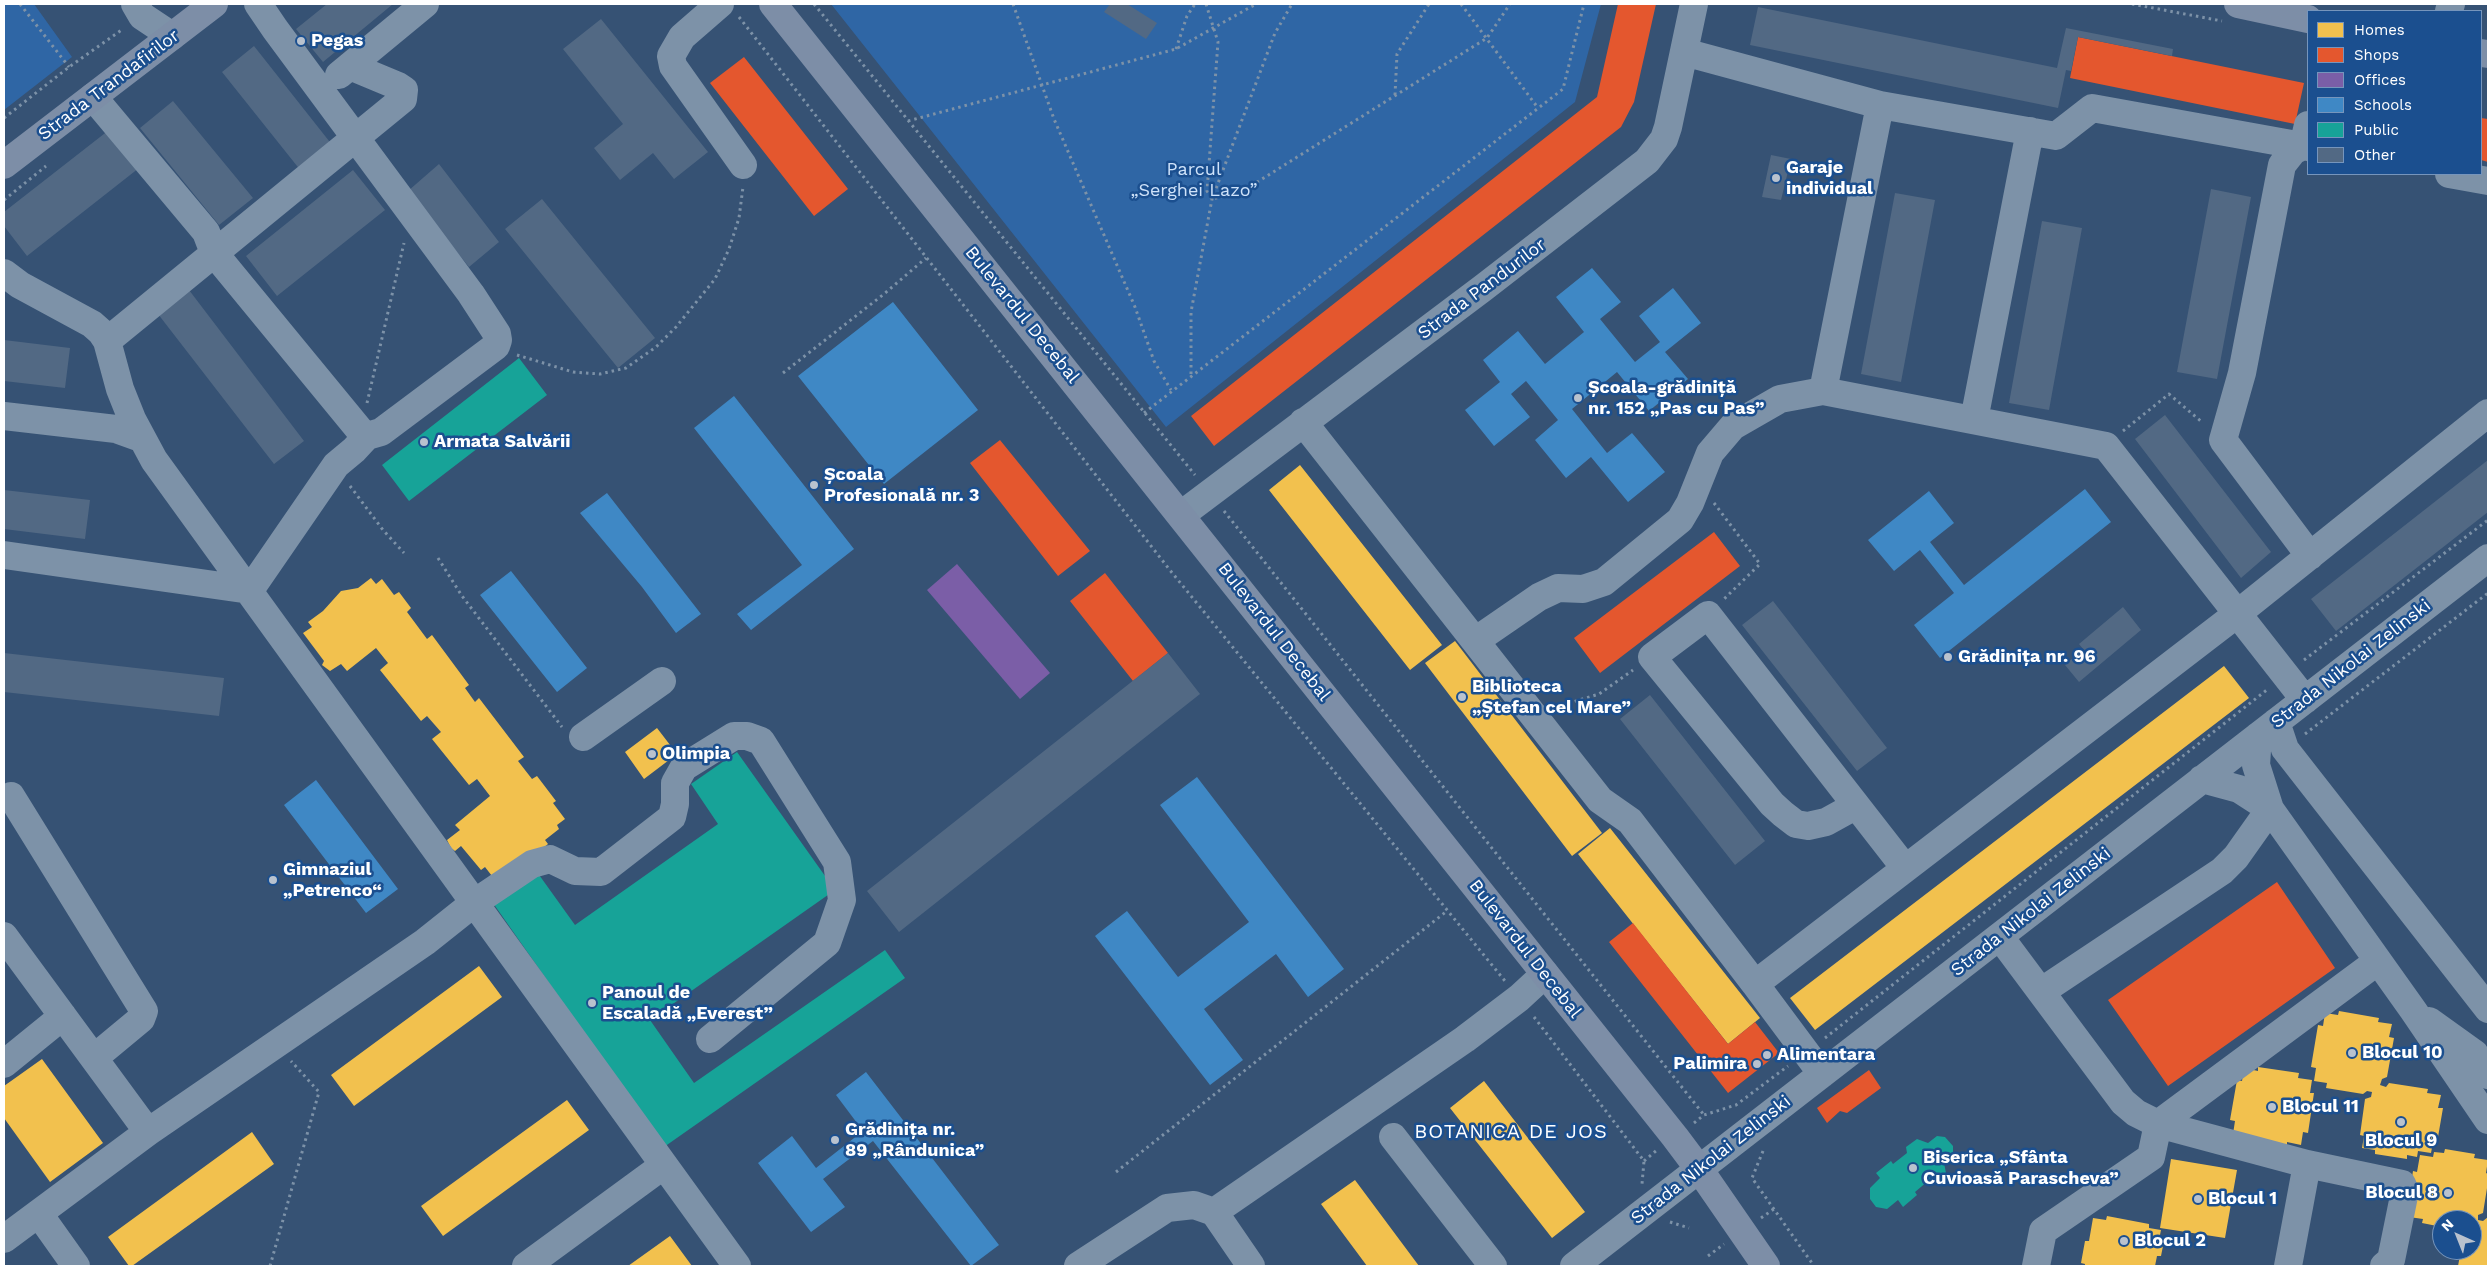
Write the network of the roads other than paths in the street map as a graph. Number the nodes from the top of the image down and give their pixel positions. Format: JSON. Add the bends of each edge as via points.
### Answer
{"nodes":[{"id":1,"x":214,"y":4,"type":"edge"},
{"id":2,"x":258,"y":4,"type":"edge"},
{"id":3,"x":425,"y":4,"type":"edge"},
{"id":4,"x":773,"y":4,"type":"edge"},
{"id":5,"x":1694,"y":4,"type":"edge"},
{"id":6,"x":2238,"y":4,"type":"edge"},
{"id":7,"x":727,"y":8,"type":"edge"},
{"id":8,"x":138,"y":10,"type":"edge"},
{"id":9,"x":2307,"y":18,"type":"edge"},
{"id":10,"x":172,"y":36,"type":"junction"},
{"id":11,"x":1684,"y":52,"type":"junction"},
{"id":12,"x":350,"y":66,"type":"junction"},
{"id":13,"x":320,"y":90,"type":"junction"},
{"id":14,"x":93,"y":97,"type":"junction"},
{"id":15,"x":1880,"y":105,"type":"junction"},
{"id":16,"x":2030,"y":131,"type":"junction"},
{"id":17,"x":355,"y":137,"type":"junction"},
{"id":18,"x":2307,"y":139,"type":"edge"},
{"id":19,"x":4,"y":165,"type":"edge"},
{"id":20,"x":743,"y":165,"type":"road end"},
{"id":21,"x":2455,"y":175,"type":"edge"},
{"id":22,"x":2488,"y":181,"type":"edge"},
{"id":23,"x":214,"y":253,"type":"junction"},
{"id":24,"x":4,"y":273,"type":"edge"},
{"id":25,"x":107,"y":341,"type":"junction"},
{"id":26,"x":1823,"y":391,"type":"junction"},
{"id":27,"x":2488,"y":413,"type":"edge"},
{"id":28,"x":4,"y":416,"type":"edge"},
{"id":29,"x":1974,"y":420,"type":"junction"},
{"id":30,"x":1304,"y":422,"type":"junction"},
{"id":31,"x":367,"y":436,"type":"junction"},
{"id":32,"x":141,"y":438,"type":"junction"},
{"id":33,"x":1181,"y":515,"type":"junction"},
{"id":34,"x":4,"y":555,"type":"edge"},
{"id":35,"x":2310,"y":556,"type":"junction"},
{"id":36,"x":2488,"y":558,"type":"edge"},
{"id":37,"x":250,"y":590,"type":"junction"},
{"id":38,"x":2237,"y":614,"type":"junction"},
{"id":39,"x":1475,"y":641,"type":"junction"},
{"id":40,"x":662,"y":681,"type":"dead end"},
{"id":41,"x":2305,"y":700,"type":"junction"},
{"id":42,"x":2267,"y":729,"type":"junction"},
{"id":43,"x":573,"y":733,"type":"road end"},
{"id":44,"x":2202,"y":779,"type":"junction"},
{"id":45,"x":11,"y":796,"type":"dead end"},
{"id":46,"x":1855,"y":806,"type":"junction"},
{"id":47,"x":2270,"y":809,"type":"junction"},
{"id":48,"x":1906,"y":868,"type":"junction"},
{"id":49,"x":474,"y":902,"type":"junction"},
{"id":50,"x":4,"y":936,"type":"edge"},
{"id":51,"x":2000,"y":937,"type":"junction"},
{"id":52,"x":2378,"y":960,"type":"junction"},
{"id":53,"x":1545,"y":974,"type":"junction"},
{"id":54,"x":1755,"y":984,"type":"junction"},
{"id":55,"x":2042,"y":991,"type":"junction"},
{"id":56,"x":2488,"y":1009,"type":"edge"},
{"id":57,"x":2413,"y":1010,"type":"junction"},
{"id":58,"x":63,"y":1016,"type":"junction"},
{"id":59,"x":710,"y":1039,"type":"dead end"},
{"id":60,"x":94,"y":1058,"type":"junction"},
{"id":61,"x":4,"y":1064,"type":"edge"},
{"id":62,"x":1822,"y":1074,"type":"junction"},
{"id":63,"x":2488,"y":1074,"type":"edge"},
{"id":64,"x":2488,"y":1120,"type":"edge"},
{"id":65,"x":2158,"y":1124,"type":"junction"},
{"id":66,"x":148,"y":1132,"type":"junction"},
{"id":67,"x":1393,"y":1137,"type":"dead end"},
{"id":68,"x":2307,"y":1164,"type":"junction"},
{"id":69,"x":664,"y":1165,"type":"junction"},
{"id":70,"x":1699,"y":1169,"type":"junction"},
{"id":71,"x":1214,"y":1212,"type":"junction"},
{"id":72,"x":39,"y":1214,"type":"junction"},
{"id":73,"x":4,"y":1239,"type":"edge"},
{"id":74,"x":76,"y":1266,"type":"edge"},
{"id":75,"x":526,"y":1266,"type":"edge"},
{"id":76,"x":737,"y":1266,"type":"edge"},
{"id":77,"x":1078,"y":1266,"type":"edge"},
{"id":78,"x":1251,"y":1266,"type":"edge"},
{"id":79,"x":1493,"y":1266,"type":"edge"},
{"id":80,"x":1574,"y":1266,"type":"edge"},
{"id":81,"x":1766,"y":1266,"type":"edge"},
{"id":82,"x":2036,"y":1266,"type":"edge"},
{"id":83,"x":2288,"y":1266,"type":"edge"},
{"id":84,"x":2384,"y":1266,"type":"edge"}],
"edges":[{"from":1,"to":10,"type":"main road","name":"Strada Trandafirilor"},
{"from":2,"to":13,"type":"street"},
{"from":3,"to":12,"type":"street"},
{"from":4,"to":33,"type":"main road","name":"Bulevardul Decebal"},
{"from":5,"to":11,"type":"street","name":"Strada Pandurilor"},
{"from":6,"to":9,"type":"main road"},
{"from":7,"to":20,"type":"street","via":[[682,37],[671,56],[676,71]]},
{"from":8,"to":10,"type":"street"},
{"from":10,"to":14,"type":"main road","name":"Strada Trandafirilor"},
{"from":11,"to":15,"type":"street"},
{"from":11,"to":30,"type":"street","name":"Strada Pandurilor","via":[[1664,139],[1647,161]]},
{"from":12,"to":13,"type":"street"},
{"from":12,"to":17,"type":"street","via":[[404,90],[396,106]]},
{"from":13,"to":17,"type":"street"},
{"from":14,"to":19,"type":"main road","name":"Strada Trandafirilor"},
{"from":14,"to":23,"type":"street","via":[[206,232]]},
{"from":15,"to":16,"type":"street"},
{"from":15,"to":26,"type":"street"},
{"from":16,"to":18,"type":"street","via":[[2056,136],[2092,108]]},
{"from":16,"to":29,"type":"street"},
{"from":17,"to":23,"type":"street"},
{"from":17,"to":31,"type":"street","via":[[492,326],[498,340],[496,346],[389,427]]},
{"from":18,"to":35,"type":"street","via":[[2282,165],[2236,402],[2223,440]]},
{"from":21,"to":22,"type":"street"},
{"from":23,"to":25,"type":"street"},
{"from":23,"to":31,"type":"street"},
{"from":24,"to":25,"type":"street","via":[[92,324]]},
{"from":25,"to":32,"type":"street","via":[[120,389]]},
{"from":26,"to":29,"type":"street"},
{"from":26,"to":39,"type":"street","via":[[1780,399],[1733,426],[1710,453],[1680,520],[1604,582],[1583,589],[1558,588],[1539,597]]},
{"from":27,"to":35,"type":"street"},
{"from":28,"to":32,"type":"street","via":[[116,429]]},
{"from":29,"to":38,"type":"street","via":[[2106,446]]},
{"from":30,"to":33,"type":"street","name":"Strada Pandurilor"},
{"from":30,"to":39,"type":"street"},
{"from":31,"to":37,"type":"street","via":[[336,465]]},
{"from":32,"to":37,"type":"street"},
{"from":33,"to":53,"type":"main road","name":"Bulevardul Decebal"},
{"from":34,"to":37,"type":"street"},
{"from":35,"to":38,"type":"street"},
{"from":36,"to":41,"type":"street","name":"Strada Nikolai Zelinski"},
{"from":37,"to":49,"type":"street"},
{"from":38,"to":41,"type":"street"},
{"from":38,"to":48,"type":"street"},
{"from":39,"to":54,"type":"street","via":[[1600,800],[1630,821]]},
{"from":40,"to":43,"type":"street"},
{"from":41,"to":42,"type":"street","name":"Strada Nikolai Zelinski"},
{"from":42,"to":44,"type":"street","name":"Strada Nikolai Zelinski"},
{"from":42,"to":47,"type":"street","via":[[2256,750],[2257,770]]},
{"from":42,"to":56,"type":"street"},
{"from":44,"to":47,"type":"street","via":[[2240,789]]},
{"from":44,"to":51,"type":"street","name":"Strada Nikolai Zelinski"},
{"from":45,"to":60,"type":"street","via":[[144,1011],[141,1019]]},
{"from":46,"to":46,"type":"street","via":[[1826,822],[1808,826],[1796,824],[1772,804],[1652,657],[1708,615]]},
{"from":46,"to":48,"type":"street"},
{"from":47,"to":52,"type":"street"},
{"from":47,"to":55,"type":"street","via":[[2222,871]]},
{"from":48,"to":54,"type":"street"},
{"from":49,"to":59,"type":"street","via":[[532,864],[550,859],[575,871],[601,872],[672,817],[675,782],[684,767],[734,736],[761,741],[837,862],[842,900],[827,943]]},
{"from":49,"to":66,"type":"street","via":[[425,942]]},
{"from":49,"to":69,"type":"street"},
{"from":50,"to":58,"type":"street"},
{"from":51,"to":55,"type":"street"},
{"from":51,"to":62,"type":"street","name":"Strada Nikolai Zelinski"},
{"from":52,"to":57,"type":"street"},
{"from":52,"to":65,"type":"street"},
{"from":53,"to":70,"type":"main road","name":"Bulevardul Decebal"},
{"from":53,"to":71,"type":"street","via":[[1465,1039]]},
{"from":54,"to":62,"type":"street"},
{"from":55,"to":65,"type":"street","via":[[2123,1102]]},
{"from":57,"to":63,"type":"street","via":[[2475,1054]]},
{"from":57,"to":64,"type":"street"},
{"from":58,"to":60,"type":"street"},
{"from":58,"to":61,"type":"street"},
{"from":60,"to":66,"type":"street"},
{"from":62,"to":70,"type":"street","name":"Strada Nikolai Zelinski"},
{"from":65,"to":68,"type":"street"},
{"from":65,"to":82,"type":"street","via":[[2151,1157],[2043,1231]]},
{"from":66,"to":72,"type":"street"},
{"from":67,"to":79,"type":"street"},
{"from":68,"to":83,"type":"street"},
{"from":68,"to":84,"type":"street","via":[[2404,1186],[2391,1260]]},
{"from":69,"to":75,"type":"street"},
{"from":69,"to":76,"type":"street"},
{"from":70,"to":80,"type":"street","name":"Strada Nikolai Zelinski"},
{"from":70,"to":81,"type":"main road","name":"Bulevardul Decebal"},
{"from":71,"to":77,"type":"street","via":[[1194,1205],[1167,1208]]},
{"from":71,"to":78,"type":"street"},
{"from":72,"to":73,"type":"street"},
{"from":72,"to":74,"type":"street"}]}
